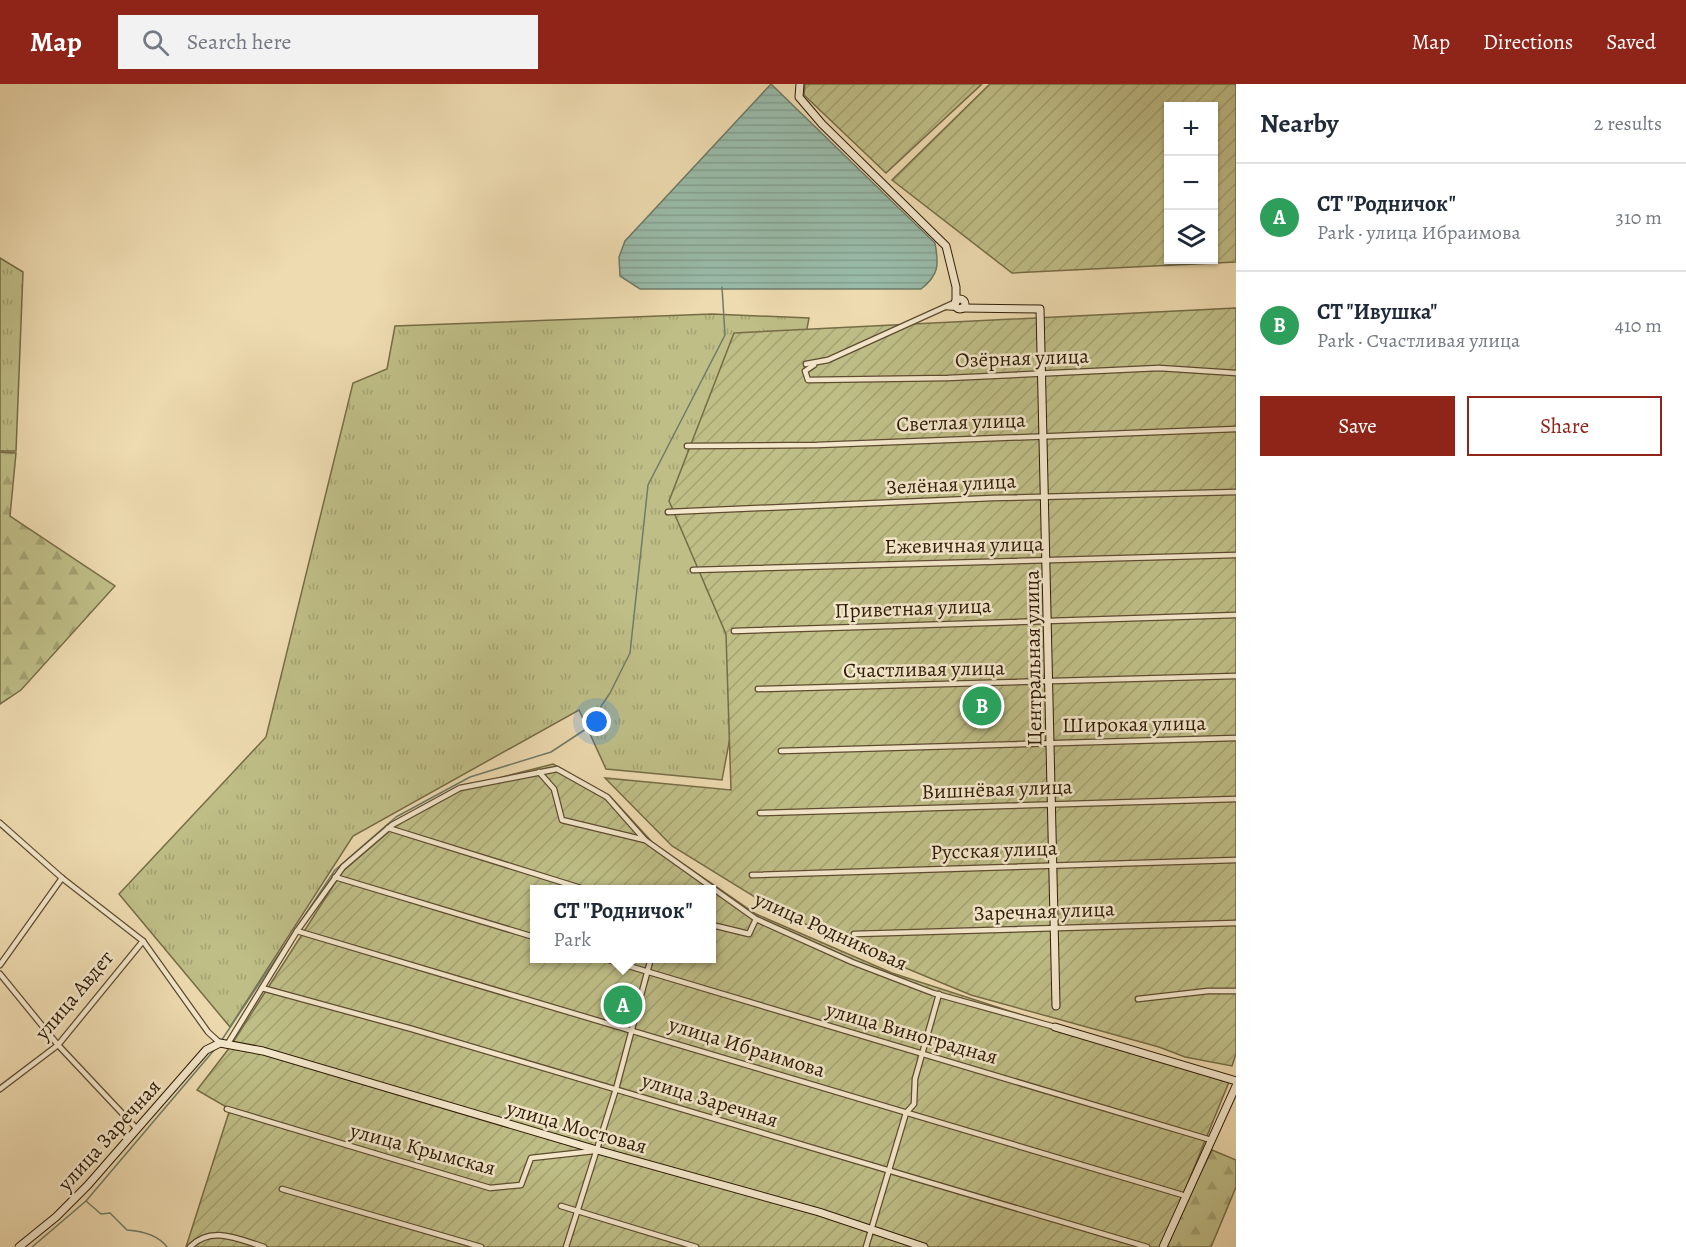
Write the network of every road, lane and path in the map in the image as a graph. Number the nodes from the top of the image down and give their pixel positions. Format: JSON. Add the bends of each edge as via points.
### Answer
{"nodes":[{"id":1,"x":800,"y":84,"type":"edge"},
{"id":2,"x":961,"y":304,"type":"junction"},
{"id":3,"x":806,"y":364,"type":"dead end"},
{"id":4,"x":814,"y":364,"type":"junction"},
{"id":5,"x":1042,"y":373,"type":"junction"},
{"id":6,"x":1236,"y":373,"type":"edge"},
{"id":7,"x":1236,"y":429,"type":"edge"},
{"id":8,"x":1044,"y":435,"type":"junction"},
{"id":9,"x":687,"y":446,"type":"dead end"},
{"id":10,"x":1236,"y":492,"type":"edge"},
{"id":11,"x":1046,"y":497,"type":"junction"},
{"id":12,"x":669,"y":512,"type":"dead end"},
{"id":13,"x":1236,"y":555,"type":"edge"},
{"id":14,"x":1048,"y":559,"type":"junction"},
{"id":15,"x":693,"y":570,"type":"dead end"},
{"id":16,"x":1236,"y":615,"type":"edge"},
{"id":17,"x":1049,"y":620,"type":"junction"},
{"id":18,"x":734,"y":631,"type":"dead end"},
{"id":19,"x":1236,"y":676,"type":"edge"},
{"id":20,"x":1050,"y":682,"type":"junction"},
{"id":21,"x":758,"y":689,"type":"dead end"},
{"id":22,"x":1236,"y":738,"type":"edge"},
{"id":23,"x":1052,"y":742,"type":"junction"},
{"id":24,"x":781,"y":751,"type":"dead end"},
{"id":25,"x":540,"y":772,"type":"junction"},
{"id":26,"x":1236,"y":799,"type":"edge"},
{"id":27,"x":1053,"y":803,"type":"junction"},
{"id":28,"x":760,"y":813,"type":"dead end"},
{"id":29,"x":0,"y":823,"type":"edge"},
{"id":30,"x":388,"y":828,"type":"junction"},
{"id":31,"x":645,"y":840,"type":"junction"},
{"id":32,"x":1236,"y":861,"type":"edge"},
{"id":33,"x":1054,"y":865,"type":"junction"},
{"id":34,"x":752,"y":874,"type":"dead end"},
{"id":35,"x":62,"y":878,"type":"junction"},
{"id":36,"x":335,"y":878,"type":"junction"},
{"id":37,"x":570,"y":885,"type":"edge"},
{"id":38,"x":708,"y":885,"type":"edge"},
{"id":39,"x":716,"y":891,"type":"edge"},
{"id":40,"x":756,"y":919,"type":"junction"},
{"id":41,"x":1236,"y":923,"type":"edge"},
{"id":42,"x":716,"y":926,"type":"edge"},
{"id":43,"x":1055,"y":927,"type":"junction"},
{"id":44,"x":297,"y":931,"type":"junction"},
{"id":45,"x":854,"y":934,"type":"dead end"},
{"id":46,"x":530,"y":936,"type":"edge"},
{"id":47,"x":143,"y":941,"type":"junction"},
{"id":48,"x":617,"y":963,"type":"edge"},
{"id":49,"x":650,"y":963,"type":"edge"},
{"id":50,"x":0,"y":965,"type":"edge"},
{"id":51,"x":647,"y":973,"type":"junction"},
{"id":52,"x":0,"y":974,"type":"edge"},
{"id":53,"x":262,"y":988,"type":"junction"},
{"id":54,"x":1236,"y":991,"type":"edge"},
{"id":55,"x":939,"y":994,"type":"junction"},
{"id":56,"x":1138,"y":999,"type":"dead end"},
{"id":57,"x":1056,"y":1006,"type":"dead end"},
{"id":58,"x":1055,"y":1027,"type":"joint"},
{"id":59,"x":632,"y":1029,"type":"junction"},
{"id":60,"x":58,"y":1045,"type":"junction"},
{"id":61,"x":223,"y":1045,"type":"junction"},
{"id":62,"x":924,"y":1053,"type":"junction"},
{"id":63,"x":1236,"y":1081,"type":"edge"},
{"id":64,"x":1236,"y":1086,"type":"edge"},
{"id":65,"x":0,"y":1089,"type":"edge"},
{"id":66,"x":616,"y":1089,"type":"junction"},
{"id":67,"x":227,"y":1108,"type":"dead end"},
{"id":68,"x":906,"y":1113,"type":"junction"},
{"id":69,"x":136,"y":1128,"type":"junction"},
{"id":70,"x":1211,"y":1140,"type":"junction"},
{"id":71,"x":597,"y":1150,"type":"junction"},
{"id":72,"x":889,"y":1171,"type":"junction"},
{"id":73,"x":282,"y":1190,"type":"dead end"},
{"id":74,"x":1187,"y":1196,"type":"junction"},
{"id":75,"x":561,"y":1206,"type":"dead end"},
{"id":76,"x":577,"y":1210,"type":"junction"},
{"id":77,"x":871,"y":1230,"type":"junction"},
{"id":78,"x":19,"y":1247,"type":"edge"},
{"id":79,"x":190,"y":1247,"type":"edge"},
{"id":80,"x":264,"y":1247,"type":"edge"},
{"id":81,"x":481,"y":1247,"type":"edge"},
{"id":82,"x":566,"y":1247,"type":"edge"},
{"id":83,"x":696,"y":1247,"type":"edge"},
{"id":84,"x":866,"y":1247,"type":"edge"},
{"id":85,"x":924,"y":1247,"type":"edge"},
{"id":86,"x":1147,"y":1247,"type":"edge"},
{"id":87,"x":1163,"y":1247,"type":"edge"}],
"edges":[{"from":1,"to":2,"type":"street","via":[[799,98],[822,124],[946,246]]},
{"from":2,"to":4,"type":"street"},
{"from":2,"to":5,"type":"street","name":"Центральная улица","via":[[980,309],[1040,309]]},
{"from":3,"to":4,"type":"street"},
{"from":4,"to":5,"type":"street","name":"Озёрная улица","via":[[805,371],[808,380]]},
{"from":5,"to":6,"type":"street","name":"Озёрная улица","via":[[1159,368]]},
{"from":5,"to":8,"type":"street","name":"Центральная улица"},
{"from":7,"to":8,"type":"street","name":"Светлая улица"},
{"from":8,"to":9,"type":"street","name":"Светлая улица","via":[[817,445]]},
{"from":8,"to":11,"type":"street","name":"Центральная улица"},
{"from":10,"to":11,"type":"street","name":"Зелёная улица"},
{"from":11,"to":12,"type":"street","name":"Зелёная улица"},
{"from":11,"to":14,"type":"street","name":"Центральная улица"},
{"from":13,"to":14,"type":"street","name":"Ежевичная улица"},
{"from":14,"to":15,"type":"street","name":"Ежевичная улица"},
{"from":14,"to":17,"type":"street","name":"Центральная улица"},
{"from":16,"to":17,"type":"street","name":"Приветная улица"},
{"from":17,"to":18,"type":"street","name":"Приветная улица"},
{"from":17,"to":20,"type":"street","name":"Центральная улица"},
{"from":19,"to":20,"type":"street","name":"Счастливая улица"},
{"from":20,"to":21,"type":"street","name":"Счастливая улица"},
{"from":20,"to":23,"type":"street","name":"Центральная улица"},
{"from":22,"to":23,"type":"street","name":"Широкая улица"},
{"from":23,"to":24,"type":"street","name":"Широкая улица"},
{"from":23,"to":27,"type":"street","name":"Центральная улица"},
{"from":25,"to":30,"type":"street","name":"улица Родниковая","via":[[460,788]]},
{"from":25,"to":31,"type":"street","name":"улица Родниковая","via":[[557,769],[607,797]]},
{"from":25,"to":31,"type":"street","via":[[554,789],[562,820]]},
{"from":26,"to":27,"type":"street","name":"Вишнёвая улица"},
{"from":27,"to":28,"type":"street","name":"Вишнёвая улица"},
{"from":27,"to":33,"type":"street","name":"Центральная улица"},
{"from":29,"to":35,"type":"street"},
{"from":30,"to":36,"type":"street","name":"улица Родниковая"},
{"from":30,"to":37,"type":"street"},
{"from":31,"to":38,"type":"street","name":"улица Родниковая"},
{"from":32,"to":33,"type":"street","name":"Русская улица"},
{"from":33,"to":34,"type":"street","name":"Русская улица"},
{"from":33,"to":43,"type":"street","name":"Центральная улица"},
{"from":35,"to":47,"type":"street"},
{"from":35,"to":50,"type":"street"},
{"from":36,"to":44,"type":"street","name":"улица Родниковая"},
{"from":36,"to":46,"type":"street"},
{"from":39,"to":40,"type":"street","name":"улица Родниковая"},
{"from":40,"to":42,"type":"street","via":[[748,934]]},
{"from":40,"to":55,"type":"street","name":"улица Родниковая","via":[[852,962]]},
{"from":41,"to":43,"type":"street","name":"Заречная улица"},
{"from":43,"to":45,"type":"street","name":"Заречная улица"},
{"from":43,"to":57,"type":"street","name":"Центральная улица"},
{"from":44,"to":53,"type":"street","name":"улица Родниковая"},
{"from":44,"to":59,"type":"street","name":"улица Ибраимова"},
{"from":47,"to":60,"type":"street","name":"улица Авдет"},
{"from":47,"to":61,"type":"street","via":[[208,1032]]},
{"from":48,"to":51,"type":"street","name":"улица Виноградная"},
{"from":49,"to":51,"type":"street"},
{"from":51,"to":59,"type":"street"},
{"from":51,"to":62,"type":"street","name":"улица Виноградная"},
{"from":52,"to":60,"type":"street"},
{"from":53,"to":61,"type":"street","name":"улица Родниковая"},
{"from":53,"to":66,"type":"street","name":"улица Заречная"},
{"from":54,"to":56,"type":"street"},
{"from":55,"to":58,"type":"street","name":"улица Родниковая"},
{"from":55,"to":62,"type":"street"},
{"from":58,"to":63,"type":"street","name":"улица Родниковая"},
{"from":59,"to":66,"type":"street"},
{"from":59,"to":68,"type":"street","name":"улица Ибраимова"},
{"from":60,"to":65,"type":"street","name":"улица Авдет"},
{"from":60,"to":69,"type":"street"},
{"from":61,"to":69,"type":"street","name":"улица Заречная","via":[[206,1050]]},
{"from":61,"to":71,"type":"street","name":"улица Мостовая","via":[[263,1050]]},
{"from":62,"to":68,"type":"street","via":[[915,1079],[914,1104]]},
{"from":62,"to":70,"type":"street","name":"улица Виноградная"},
{"from":64,"to":70,"type":"street"},
{"from":66,"to":71,"type":"street"},
{"from":66,"to":72,"type":"street","name":"улица Заречная"},
{"from":67,"to":71,"type":"street","name":"улица Крымская","via":[[490,1188],[521,1185],[531,1158]]},
{"from":68,"to":72,"type":"street"},
{"from":68,"to":74,"type":"street","name":"улица Ибраимова"},
{"from":69,"to":78,"type":"street","name":"улица Заречная","via":[[88,1185]]},
{"from":70,"to":74,"type":"street"},
{"from":71,"to":76,"type":"street"},
{"from":71,"to":77,"type":"street","name":"улица Мостовая"},
{"from":72,"to":77,"type":"street"},
{"from":72,"to":86,"type":"street","name":"улица Заречная"},
{"from":73,"to":81,"type":"street"},
{"from":74,"to":87,"type":"street"},
{"from":75,"to":76,"type":"street"},
{"from":76,"to":82,"type":"street"},
{"from":76,"to":83,"type":"street"},
{"from":77,"to":84,"type":"street"},
{"from":77,"to":85,"type":"street","name":"улица Мостовая"},
{"from":79,"to":80,"type":"street","via":[[199,1238],[220,1234]]}]}
